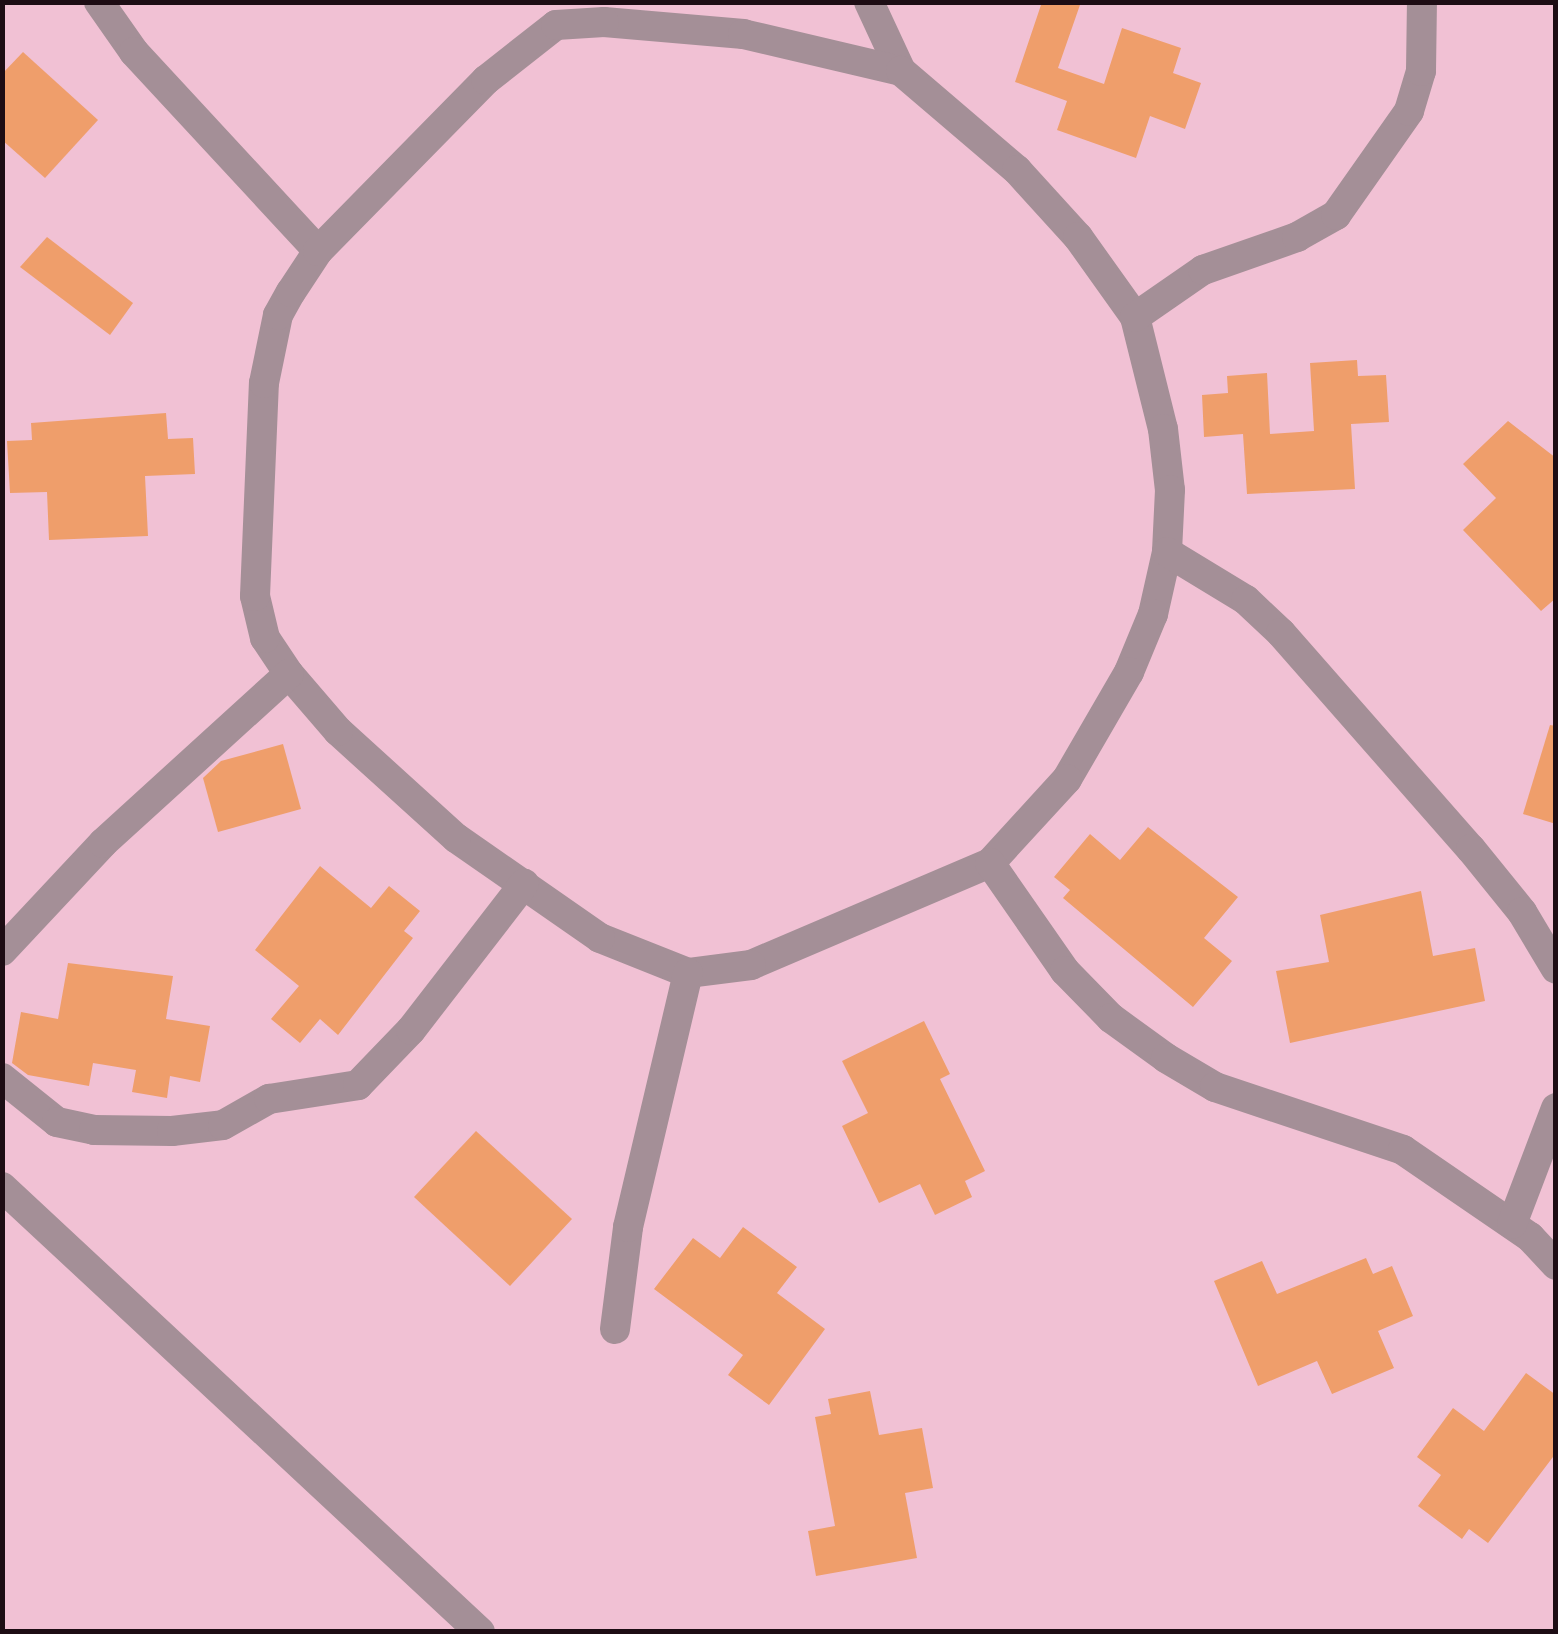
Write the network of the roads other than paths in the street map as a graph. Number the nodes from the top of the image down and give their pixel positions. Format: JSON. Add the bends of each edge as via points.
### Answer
{"nodes":[{"id":1,"x":98,"y":2,"type":"edge"},
{"id":2,"x":536,"y":2,"type":"edge"},
{"id":3,"x":869,"y":2,"type":"edge"},
{"id":4,"x":1422,"y":2,"type":"edge"},
{"id":5,"x":556,"y":26,"type":"junction"},
{"id":6,"x":901,"y":71,"type":"junction"},
{"id":7,"x":318,"y":251,"type":"junction"},
{"id":8,"x":1135,"y":317,"type":"junction"},
{"id":9,"x":1167,"y":552,"type":"junction"},
{"id":10,"x":290,"y":674,"type":"junction"},
{"id":11,"x":990,"y":863,"type":"junction"},
{"id":12,"x":524,"y":884,"type":"junction"},
{"id":13,"x":2,"y":951,"type":"edge"},
{"id":14,"x":1556,"y":969,"type":"edge"},
{"id":15,"x":688,"y":974,"type":"junction"},
{"id":16,"x":2,"y":1078,"type":"edge"},
{"id":17,"x":1556,"y":1108,"type":"edge"},
{"id":18,"x":2,"y":1187,"type":"edge"},
{"id":19,"x":1512,"y":1224,"type":"junction"},
{"id":20,"x":1556,"y":1265,"type":"edge"},
{"id":21,"x":615,"y":1329,"type":"dead end"},
{"id":22,"x":480,"y":1632,"type":"edge"}],
"edges":[{"from":1,"to":7,"type":"street","via":[[134,52]]},
{"from":2,"to":5,"type":"street"},
{"from":3,"to":6,"type":"street"},
{"from":4,"to":8,"type":"street","via":[[1421,71],[1409,110],[1336,215],[1297,237],[1203,270]]},
{"from":5,"to":6,"type":"street","via":[[604,22],[743,34]]},
{"from":5,"to":7,"type":"street","via":[[428,134]]},
{"from":6,"to":8,"type":"street","via":[[1017,170],[1078,237]]},
{"from":7,"to":10,"type":"street","via":[[278,315],[272,338],[253,518],[255,596],[265,638]]},
{"from":8,"to":9,"type":"street","via":[[1164,429]]},
{"from":9,"to":11,"type":"street","via":[[1153,614],[1091,741],[1067,779]]},
{"from":9,"to":14,"type":"street","via":[[1246,600],[1280,634],[1482,862]]},
{"from":10,"to":12,"type":"street","via":[[338,731],[456,838]]},
{"from":10,"to":13,"type":"street","via":[[152,795]]},
{"from":11,"to":15,"type":"street","via":[[751,966]]},
{"from":11,"to":19,"type":"street","via":[[1065,971],[1166,1058],[1215,1087],[1403,1150]]},
{"from":12,"to":15,"type":"street","via":[[600,938]]},
{"from":12,"to":16,"type":"street","via":[[412,1030],[358,1085],[269,1099],[224,1124],[114,1130],[56,1122]]},
{"from":15,"to":21,"type":"street","via":[[628,1228]]},
{"from":17,"to":19,"type":"street"},
{"from":18,"to":22,"type":"street"},
{"from":19,"to":20,"type":"street"}]}
